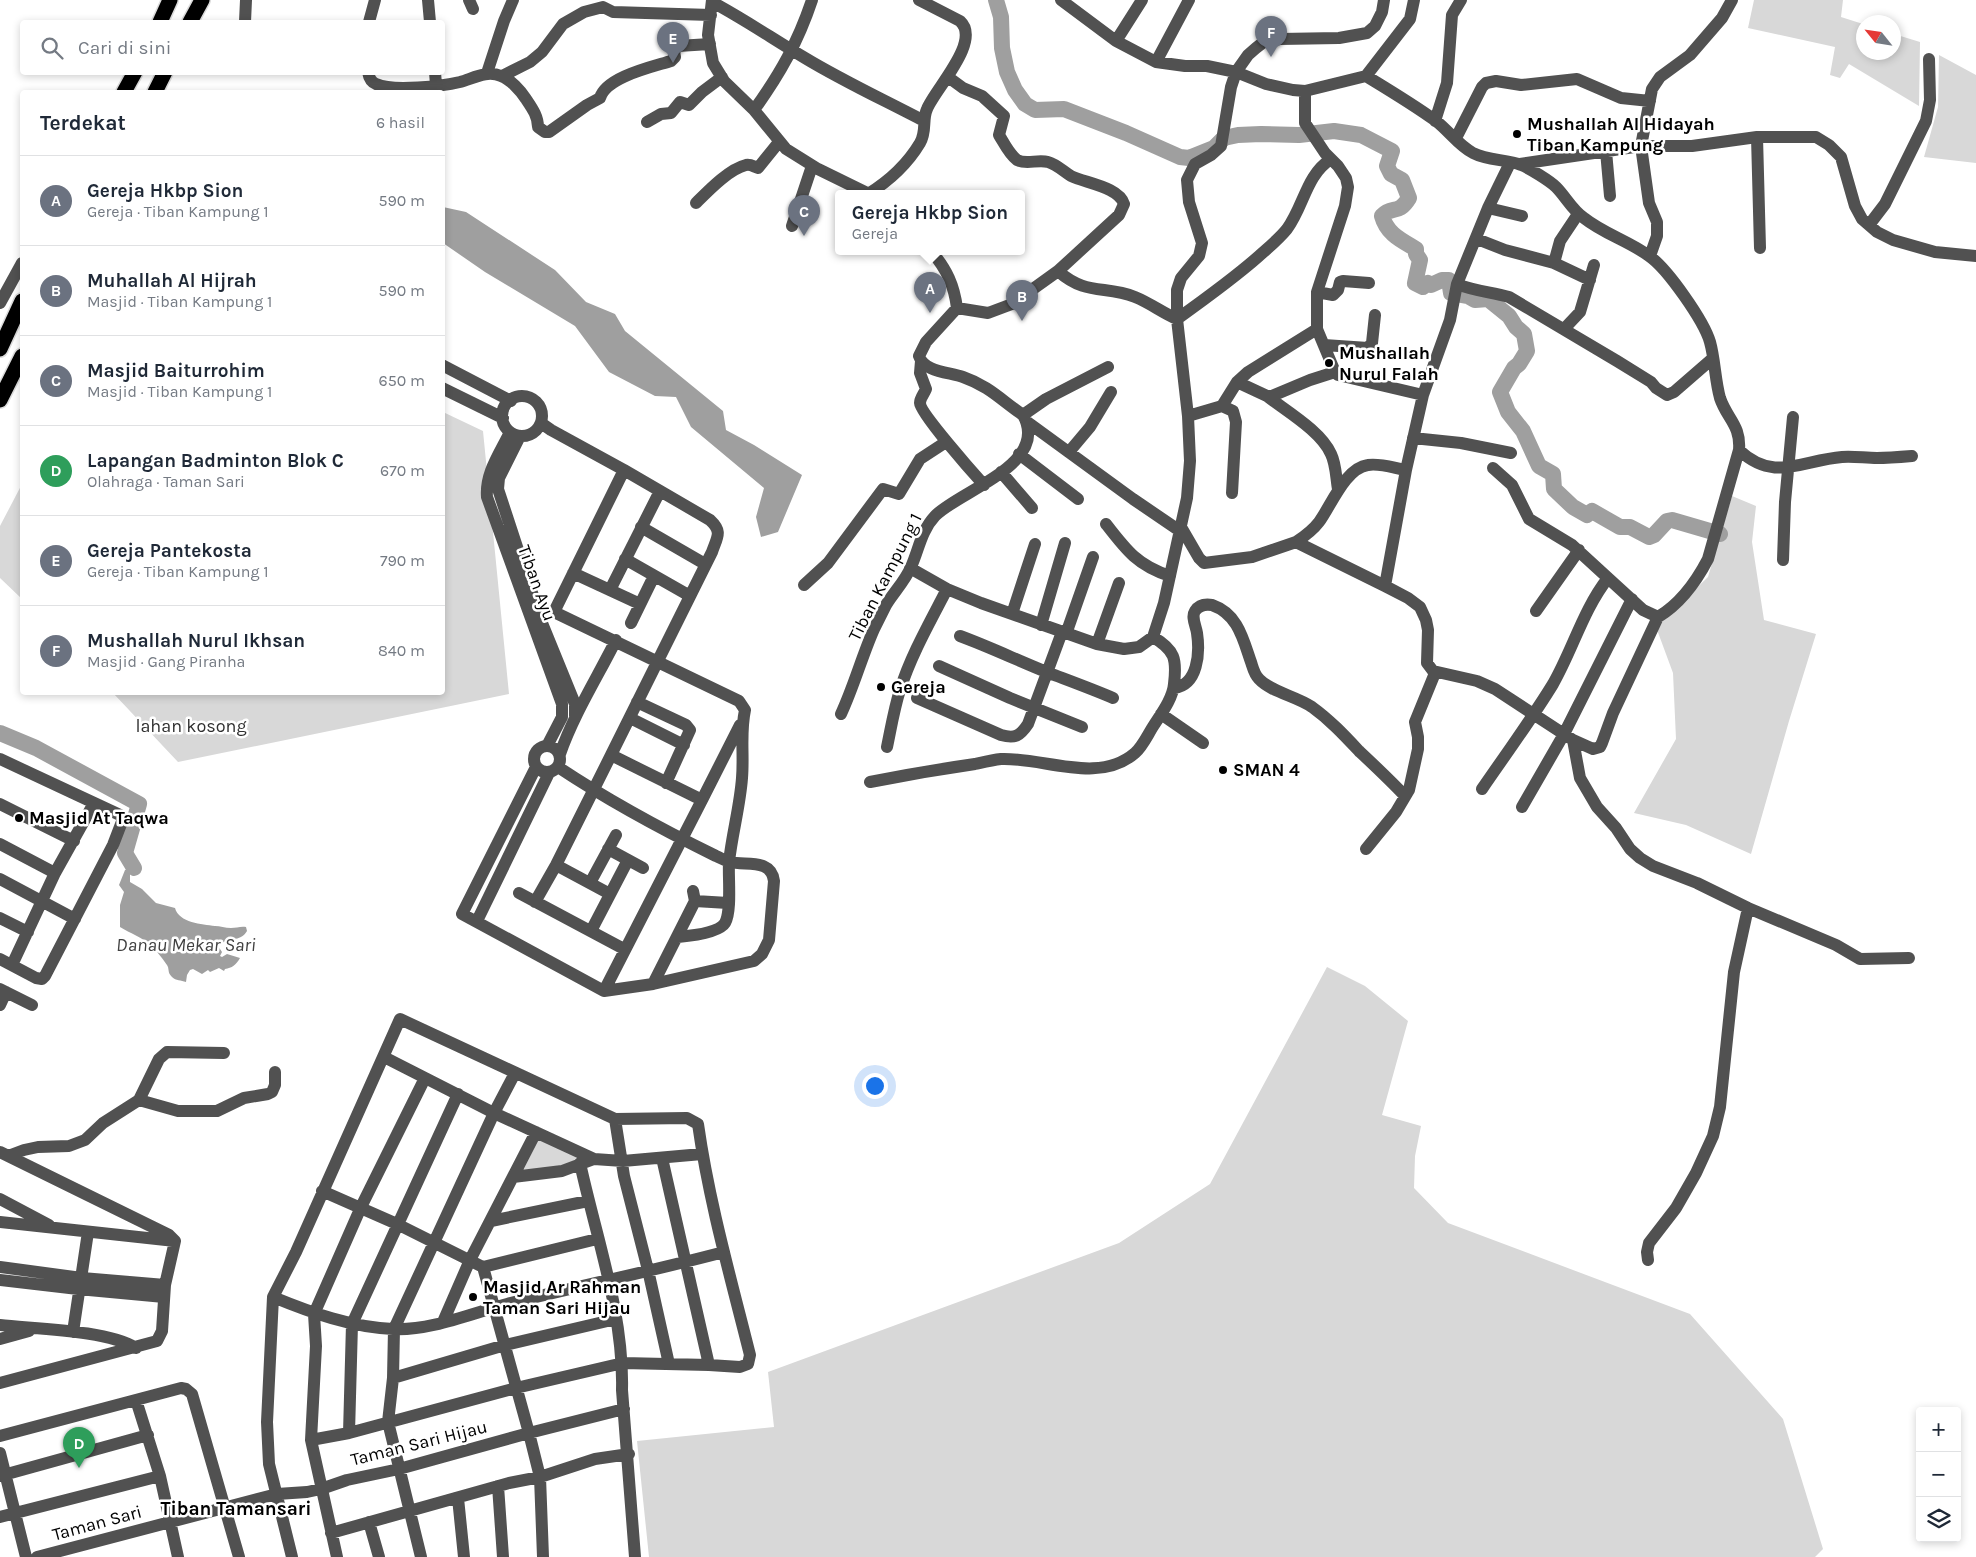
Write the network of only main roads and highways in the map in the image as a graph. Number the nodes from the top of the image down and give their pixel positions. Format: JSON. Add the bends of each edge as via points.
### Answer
{"nodes":[{"id":1,"x":170,"y":0,"type":"edge"},
{"id":2,"x":202,"y":0,"type":"edge"},
{"id":3,"x":161,"y":20,"type":"edge"},
{"id":4,"x":191,"y":20,"type":"edge"},
{"id":5,"x":132,"y":75,"type":"edge"},
{"id":6,"x":164,"y":75,"type":"edge"},
{"id":7,"x":125,"y":90,"type":"edge"},
{"id":8,"x":156,"y":90,"type":"edge"},
{"id":9,"x":20,"y":305,"type":"edge"},
{"id":10,"x":0,"y":349,"type":"edge"},
{"id":11,"x":20,"y":360,"type":"edge"},
{"id":12,"x":0,"y":400,"type":"edge"}],
"edges":[{"from":1,"to":3,"type":"highway"},
{"from":2,"to":4,"type":"highway"},
{"from":5,"to":7,"type":"highway"},
{"from":6,"to":8,"type":"highway"},
{"from":9,"to":10,"type":"highway"},
{"from":11,"to":12,"type":"highway"}]}
